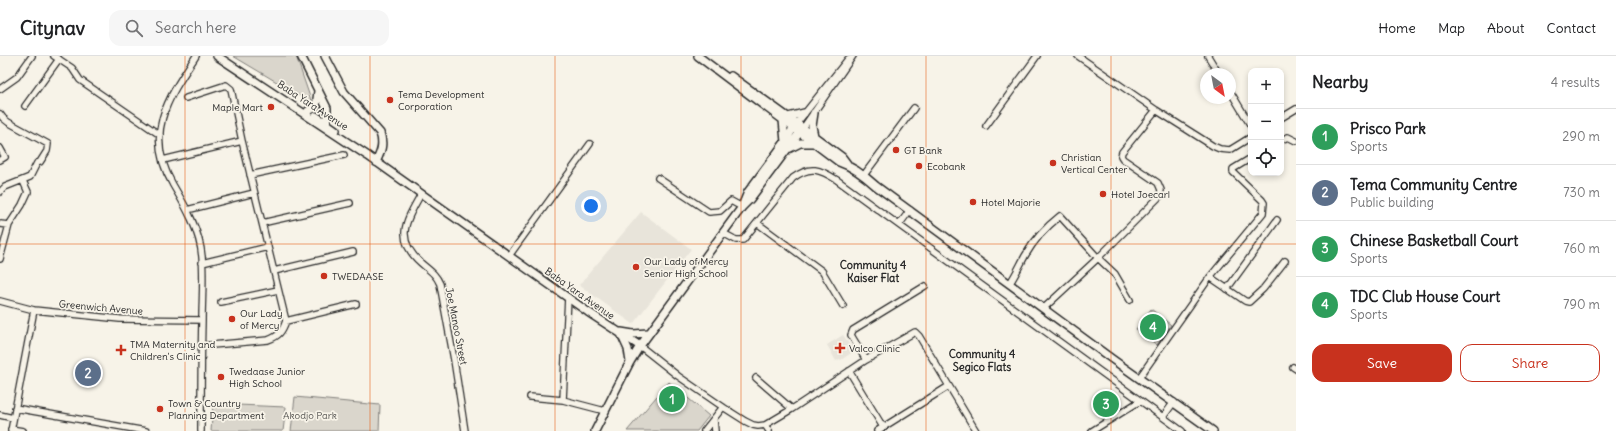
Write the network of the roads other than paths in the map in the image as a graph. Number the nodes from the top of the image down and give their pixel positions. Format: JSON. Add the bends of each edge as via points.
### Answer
{"nodes":[{"id":1,"x":32,"y":56,"type":"edge"},
{"id":2,"x":196,"y":56,"type":"edge"},
{"id":3,"x":216,"y":56,"type":"edge"},
{"id":4,"x":301,"y":56,"type":"edge"},
{"id":5,"x":324,"y":56,"type":"edge"},
{"id":6,"x":852,"y":56,"type":"edge"},
{"id":7,"x":1037,"y":56,"type":"edge"},
{"id":8,"x":1078,"y":56,"type":"edge"},
{"id":9,"x":1208,"y":56,"type":"edge"},
{"id":10,"x":703,"y":57,"type":"edge"},
{"id":11,"x":57,"y":58,"type":"edge"},
{"id":12,"x":1215,"y":68,"type":"edge"},
{"id":13,"x":264,"y":86,"type":"junction"},
{"id":14,"x":0,"y":89,"type":"edge"},
{"id":15,"x":318,"y":91,"type":"junction"},
{"id":16,"x":186,"y":98,"type":"dead end"},
{"id":17,"x":1236,"y":102,"type":"edge"},
{"id":18,"x":25,"y":106,"type":"dead end"},
{"id":19,"x":914,"y":108,"type":"dead end"},
{"id":20,"x":1296,"y":109,"type":"edge"},
{"id":21,"x":1156,"y":110,"type":"junction"},
{"id":22,"x":308,"y":112,"type":"junction"},
{"id":23,"x":804,"y":113,"type":"junction"},
{"id":24,"x":814,"y":113,"type":"junction"},
{"id":25,"x":0,"y":114,"type":"edge"},
{"id":26,"x":1284,"y":116,"type":"edge"},
{"id":27,"x":786,"y":119,"type":"junction"},
{"id":28,"x":1248,"y":121,"type":"edge"},
{"id":29,"x":327,"y":126,"type":"junction"},
{"id":30,"x":795,"y":126,"type":"junction"},
{"id":31,"x":986,"y":126,"type":"dead end"},
{"id":32,"x":802,"y":131,"type":"junction"},
{"id":33,"x":160,"y":134,"type":"junction"},
{"id":34,"x":1248,"y":139,"type":"edge"},
{"id":35,"x":1284,"y":139,"type":"edge"},
{"id":36,"x":814,"y":140,"type":"junction"},
{"id":37,"x":242,"y":141,"type":"junction"},
{"id":38,"x":1296,"y":142,"type":"edge"},
{"id":39,"x":590,"y":144,"type":"dead end"},
{"id":40,"x":787,"y":145,"type":"junction"},
{"id":41,"x":0,"y":148,"type":"edge"},
{"id":42,"x":344,"y":155,"type":"dead end"},
{"id":43,"x":0,"y":160,"type":"edge"},
{"id":44,"x":163,"y":160,"type":"junction"},
{"id":45,"x":1248,"y":160,"type":"edge"},
{"id":46,"x":376,"y":162,"type":"junction"},
{"id":47,"x":864,"y":175,"type":"junction"},
{"id":48,"x":250,"y":176,"type":"junction"},
{"id":49,"x":658,"y":178,"type":"dead end"},
{"id":50,"x":23,"y":181,"type":"junction"},
{"id":51,"x":0,"y":192,"type":"edge"},
{"id":52,"x":254,"y":193,"type":"junction"},
{"id":53,"x":421,"y":194,"type":"junction"},
{"id":54,"x":350,"y":202,"type":"dead end"},
{"id":55,"x":742,"y":207,"type":"junction"},
{"id":56,"x":187,"y":210,"type":"junction"},
{"id":57,"x":910,"y":210,"type":"junction"},
{"id":58,"x":1278,"y":220,"type":"dead end"},
{"id":59,"x":262,"y":223,"type":"junction"},
{"id":60,"x":757,"y":223,"type":"junction"},
{"id":61,"x":0,"y":224,"type":"edge"},
{"id":62,"x":9,"y":225,"type":"junction"},
{"id":63,"x":899,"y":225,"type":"junction"},
{"id":64,"x":723,"y":232,"type":"junction"},
{"id":65,"x":268,"y":247,"type":"junction"},
{"id":66,"x":353,"y":252,"type":"dead end"},
{"id":67,"x":509,"y":256,"type":"junction"},
{"id":68,"x":1098,"y":258,"type":"junction"},
{"id":69,"x":0,"y":259,"type":"edge"},
{"id":70,"x":1285,"y":261,"type":"dead end"},
{"id":71,"x":202,"y":263,"type":"junction"},
{"id":72,"x":274,"y":271,"type":"junction"},
{"id":73,"x":1210,"y":277,"type":"junction"},
{"id":74,"x":1010,"y":283,"type":"junction"},
{"id":75,"x":925,"y":286,"type":"dead end"},
{"id":76,"x":1227,"y":289,"type":"junction"},
{"id":77,"x":278,"y":290,"type":"junction"},
{"id":78,"x":568,"y":297,"type":"junction"},
{"id":79,"x":0,"y":300,"type":"edge"},
{"id":80,"x":1130,"y":300,"type":"dead end"},
{"id":81,"x":221,"y":302,"type":"dead end"},
{"id":82,"x":356,"y":304,"type":"dead end"},
{"id":83,"x":843,"y":306,"type":"dead end"},
{"id":84,"x":1044,"y":308,"type":"junction"},
{"id":85,"x":34,"y":310,"type":"junction"},
{"id":86,"x":202,"y":320,"type":"junction"},
{"id":87,"x":286,"y":321,"type":"junction"},
{"id":88,"x":617,"y":332,"type":"junction"},
{"id":89,"x":648,"y":333,"type":"junction"},
{"id":90,"x":202,"y":346,"type":"junction"},
{"id":91,"x":640,"y":346,"type":"junction"},
{"id":92,"x":866,"y":360,"type":"junction"},
{"id":93,"x":630,"y":362,"type":"junction"},
{"id":94,"x":849,"y":371,"type":"junction"},
{"id":95,"x":756,"y":378,"type":"dead end"},
{"id":96,"x":1140,"y":378,"type":"junction"},
{"id":97,"x":949,"y":386,"type":"junction"},
{"id":98,"x":530,"y":397,"type":"dead end"},
{"id":99,"x":563,"y":400,"type":"junction"},
{"id":100,"x":1140,"y":401,"type":"junction"},
{"id":101,"x":1174,"y":402,"type":"junction"},
{"id":102,"x":723,"y":407,"type":"junction"},
{"id":103,"x":15,"y":408,"type":"junction"},
{"id":104,"x":792,"y":409,"type":"junction"},
{"id":105,"x":605,"y":411,"type":"junction"},
{"id":106,"x":0,"y":415,"type":"edge"},
{"id":107,"x":1162,"y":417,"type":"junction"},
{"id":108,"x":13,"y":418,"type":"junction"},
{"id":109,"x":714,"y":420,"type":"junction"},
{"id":110,"x":765,"y":425,"type":"junction"},
{"id":111,"x":883,"y":427,"type":"junction"},
{"id":112,"x":11,"y":430,"type":"edge"},
{"id":113,"x":24,"y":431,"type":"edge"},
{"id":114,"x":146,"y":431,"type":"edge"},
{"id":115,"x":201,"y":431,"type":"edge"},
{"id":116,"x":465,"y":431,"type":"edge"},
{"id":117,"x":595,"y":431,"type":"edge"},
{"id":118,"x":704,"y":431,"type":"edge"},
{"id":119,"x":715,"y":431,"type":"edge"},
{"id":120,"x":768,"y":431,"type":"edge"},
{"id":121,"x":877,"y":431,"type":"edge"},
{"id":122,"x":976,"y":431,"type":"edge"},
{"id":123,"x":1092,"y":431,"type":"edge"},
{"id":124,"x":1182,"y":431,"type":"edge"},
{"id":125,"x":1213,"y":431,"type":"edge"}],
"edges":[{"from":1,"to":14,"type":"street","via":[[17,77]]},
{"from":2,"to":33,"type":"street","via":[[169,99]]},
{"from":3,"to":13,"type":"main road","name":"Baba Yara Avenue"},
{"from":4,"to":15,"type":"main road"},
{"from":5,"to":46,"type":"main road","via":[[344,92],[380,133],[382,145]]},
{"from":6,"to":23,"type":"street"},
{"from":6,"to":24,"type":"street"},
{"from":7,"to":31,"type":"street"},
{"from":8,"to":21,"type":"street"},
{"from":9,"to":12,"type":"street"},
{"from":10,"to":27,"type":"main road","via":[[740,89]]},
{"from":11,"to":18,"type":"street"},
{"from":11,"to":33,"type":"street","via":[[72,68],[80,80]]},
{"from":13,"to":22,"type":"main road","name":"Baba Yara Avenue","via":[[280,93]]},
{"from":13,"to":29,"type":"main road","name":"Baba Yara Avenue"},
{"from":15,"to":22,"type":"main road","via":[[316,107]]},
{"from":15,"to":29,"type":"main road","via":[[327,108]]},
{"from":16,"to":37,"type":"street","via":[[226,85],[230,87]]},
{"from":17,"to":28,"type":"street"},
{"from":19,"to":47,"type":"street"},
{"from":20,"to":26,"type":"street"},
{"from":21,"to":34,"type":"street","via":[[1216,148],[1231,150]]},
{"from":21,"to":68,"type":"street","via":[[1121,156],[1158,183],[1161,188],[1160,194]]},
{"from":22,"to":29,"type":"main road","name":"Baba Yara Avenue"},
{"from":23,"to":27,"type":"main road"},
{"from":23,"to":30,"type":"street"},
{"from":24,"to":32,"type":"street"},
{"from":24,"to":36,"type":"main road"},
{"from":25,"to":50,"type":"street","via":[[8,122],[48,144],[47,151],[30,177]]},
{"from":27,"to":30,"type":"main road"},
{"from":27,"to":40,"type":"main road"},
{"from":29,"to":46,"type":"main road","name":"Baba Yara Avenue"},
{"from":30,"to":32,"type":"main road"},
{"from":30,"to":40,"type":"main road"},
{"from":32,"to":36,"type":"main road"},
{"from":32,"to":40,"type":"main road"},
{"from":33,"to":44,"type":"street"},
{"from":35,"to":38,"type":"street","via":[[1291,137]]},
{"from":36,"to":40,"type":"main road"},
{"from":36,"to":47,"type":"main road","via":[[842,157]]},
{"from":37,"to":44,"type":"street"},
{"from":37,"to":48,"type":"street"},
{"from":39,"to":67,"type":"street"},
{"from":40,"to":55,"type":"main road"},
{"from":41,"to":43,"type":"street","via":[[5,157]]},
{"from":42,"to":48,"type":"street"},
{"from":44,"to":56,"type":"street"},
{"from":45,"to":73,"type":"street","via":[[1232,172],[1262,200],[1263,213]]},
{"from":46,"to":53,"type":"main road","name":"Baba Yara Avenue"},
{"from":47,"to":57,"type":"main road"},
{"from":48,"to":52,"type":"street"},
{"from":49,"to":55,"type":"street","via":[[709,212],[720,211],[731,201]]},
{"from":50,"to":51,"type":"street","via":[[10,185]]},
{"from":50,"to":62,"type":"street","via":[[28,192]]},
{"from":52,"to":56,"type":"street"},
{"from":52,"to":59,"type":"street"},
{"from":53,"to":67,"type":"main road","name":"Baba Yara Avenue"},
{"from":53,"to":116,"type":"street","name":"Joe Manoo Street","via":[[406,222],[406,245],[440,284]]},
{"from":54,"to":59,"type":"street"},
{"from":55,"to":64,"type":"main road"},
{"from":56,"to":71,"type":"street","via":[[201,245]]},
{"from":57,"to":63,"type":"street"},
{"from":57,"to":74,"type":"main road"},
{"from":58,"to":76,"type":"street"},
{"from":59,"to":65,"type":"street"},
{"from":60,"to":63,"type":"street","via":[[793,178],[804,171],[816,169],[831,176]]},
{"from":60,"to":64,"type":"street","via":[[743,240],[736,240]]},
{"from":60,"to":83,"type":"street","via":[[819,268]]},
{"from":61,"to":62,"type":"street"},
{"from":62,"to":69,"type":"street"},
{"from":63,"to":100,"type":"street"},
{"from":64,"to":89,"type":"main road"},
{"from":65,"to":71,"type":"street"},
{"from":65,"to":72,"type":"street"},
{"from":66,"to":72,"type":"street"},
{"from":67,"to":78,"type":"main road","name":"Baba Yara Avenue"},
{"from":68,"to":74,"type":"street","via":[[1060,216],[1035,240]]},
{"from":68,"to":80,"type":"street","via":[[1115,274]]},
{"from":68,"to":84,"type":"street"},
{"from":70,"to":76,"type":"street","via":[[1251,301],[1245,301]]},
{"from":71,"to":86,"type":"street"},
{"from":72,"to":77,"type":"street"},
{"from":73,"to":76,"type":"street"},
{"from":73,"to":96,"type":"street"},
{"from":74,"to":84,"type":"main road"},
{"from":75,"to":92,"type":"street","via":[[852,332],[851,335]]},
{"from":77,"to":81,"type":"street"},
{"from":77,"to":87,"type":"street"},
{"from":78,"to":88,"type":"main road","name":"Baba Yara Avenue"},
{"from":78,"to":99,"type":"street"},
{"from":79,"to":85,"type":"street","name":"Greenwich Avenue"},
{"from":82,"to":87,"type":"street"},
{"from":84,"to":96,"type":"main road"},
{"from":85,"to":86,"type":"street","name":"Greenwich Avenue","via":[[120,319]]},
{"from":85,"to":103,"type":"street"},
{"from":86,"to":90,"type":"street"},
{"from":87,"to":90,"type":"street","via":[[282,332],[268,340]]},
{"from":88,"to":89,"type":"main road"},
{"from":88,"to":91,"type":"main road","name":"Baba Yara Avenue"},
{"from":88,"to":93,"type":"main road","via":[[626,342]]},
{"from":89,"to":91,"type":"main road"},
{"from":90,"to":115,"type":"street"},
{"from":91,"to":93,"type":"main road"},
{"from":91,"to":102,"type":"street"},
{"from":92,"to":94,"type":"street"},
{"from":92,"to":97,"type":"street","via":[[915,332]]},
{"from":93,"to":105,"type":"main road"},
{"from":94,"to":104,"type":"street"},
{"from":94,"to":111,"type":"street"},
{"from":95,"to":104,"type":"street"},
{"from":96,"to":101,"type":"main road"},
{"from":97,"to":111,"type":"street"},
{"from":97,"to":122,"type":"street"},
{"from":98,"to":99,"type":"street"},
{"from":99,"to":105,"type":"street"},
{"from":100,"to":107,"type":"street"},
{"from":100,"to":123,"type":"street"},
{"from":101,"to":107,"type":"street"},
{"from":101,"to":125,"type":"main road"},
{"from":102,"to":109,"type":"street"},
{"from":102,"to":110,"type":"street","via":[[753,425]]},
{"from":103,"to":108,"type":"street"},
{"from":103,"to":114,"type":"street"},
{"from":104,"to":110,"type":"street"},
{"from":105,"to":117,"type":"main road"},
{"from":106,"to":108,"type":"street"},
{"from":107,"to":124,"type":"street"},
{"from":108,"to":112,"type":"street"},
{"from":109,"to":118,"type":"street"},
{"from":109,"to":119,"type":"street"},
{"from":110,"to":120,"type":"street"},
{"from":111,"to":121,"type":"street"},
{"from":112,"to":113,"type":"street"}]}
